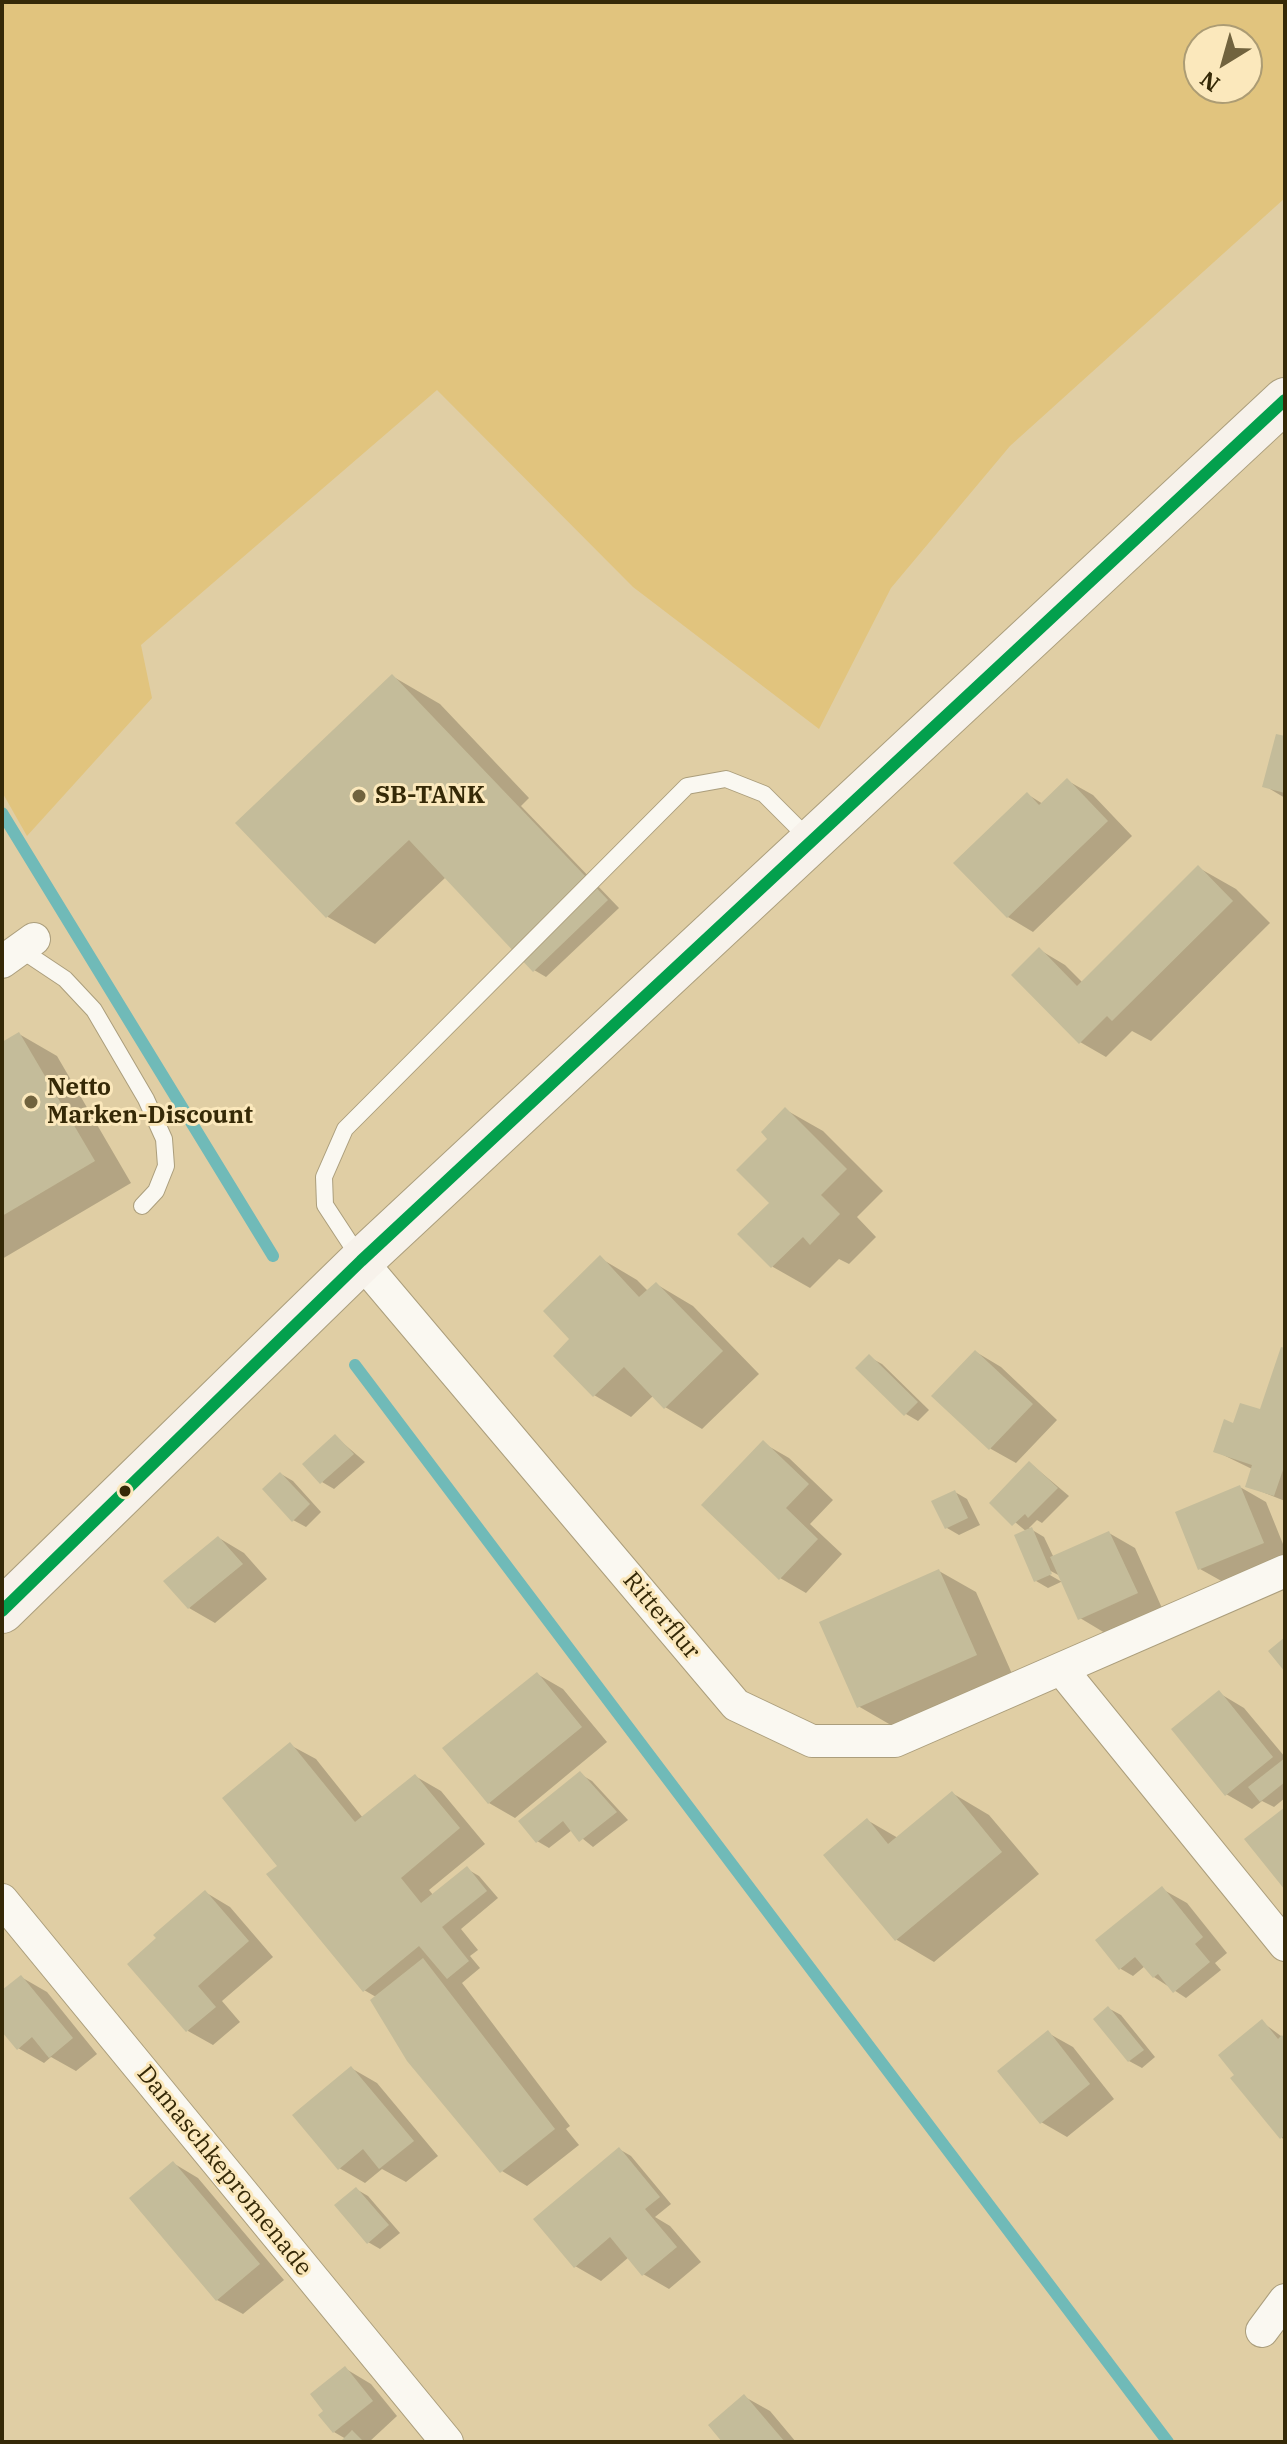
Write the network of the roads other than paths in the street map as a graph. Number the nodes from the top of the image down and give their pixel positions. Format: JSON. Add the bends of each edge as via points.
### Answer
{"nodes":[{"id":1,"x":1285,"y":400,"type":"edge"},
{"id":2,"x":812,"y":842,"type":"junction"},
{"id":3,"x":19,"y":950,"type":"edge"},
{"id":4,"x":142,"y":1206,"type":"dead end"},
{"id":5,"x":361,"y":1261,"type":"junction"},
{"id":6,"x":1285,"y":1571,"type":"edge"},
{"id":7,"x":2,"y":1611,"type":"edge"},
{"id":8,"x":1062,"y":1670,"type":"junction"},
{"id":9,"x":2,"y":1900,"type":"edge"},
{"id":10,"x":1285,"y":1945,"type":"edge"},
{"id":11,"x":1285,"y":2300,"type":"edge"},
{"id":12,"x":1262,"y":2331,"type":"dead end"},
{"id":13,"x":447,"y":2442,"type":"edge"}],
"edges":[{"from":1,"to":2,"type":"main road"},
{"from":2,"to":5,"type":"main road"},
{"from":2,"to":5,"type":"lane","via":[[764,794],[726,779],[687,786],[345,1129],[324,1177],[325,1205]]},
{"from":3,"to":4,"type":"lane","via":[[65,979],[94,1010],[146,1099],[164,1139],[166,1166],[156,1191]]},
{"from":5,"to":7,"type":"main road"},
{"from":5,"to":8,"type":"street","name":"Ritterflur","via":[[736,1705],[812,1741],[895,1741]]},
{"from":6,"to":8,"type":"street","name":"Ritterflur"},
{"from":8,"to":10,"type":"street"},
{"from":9,"to":13,"type":"street","name":"Damaschkepromenade"},
{"from":11,"to":12,"type":"street"}]}
